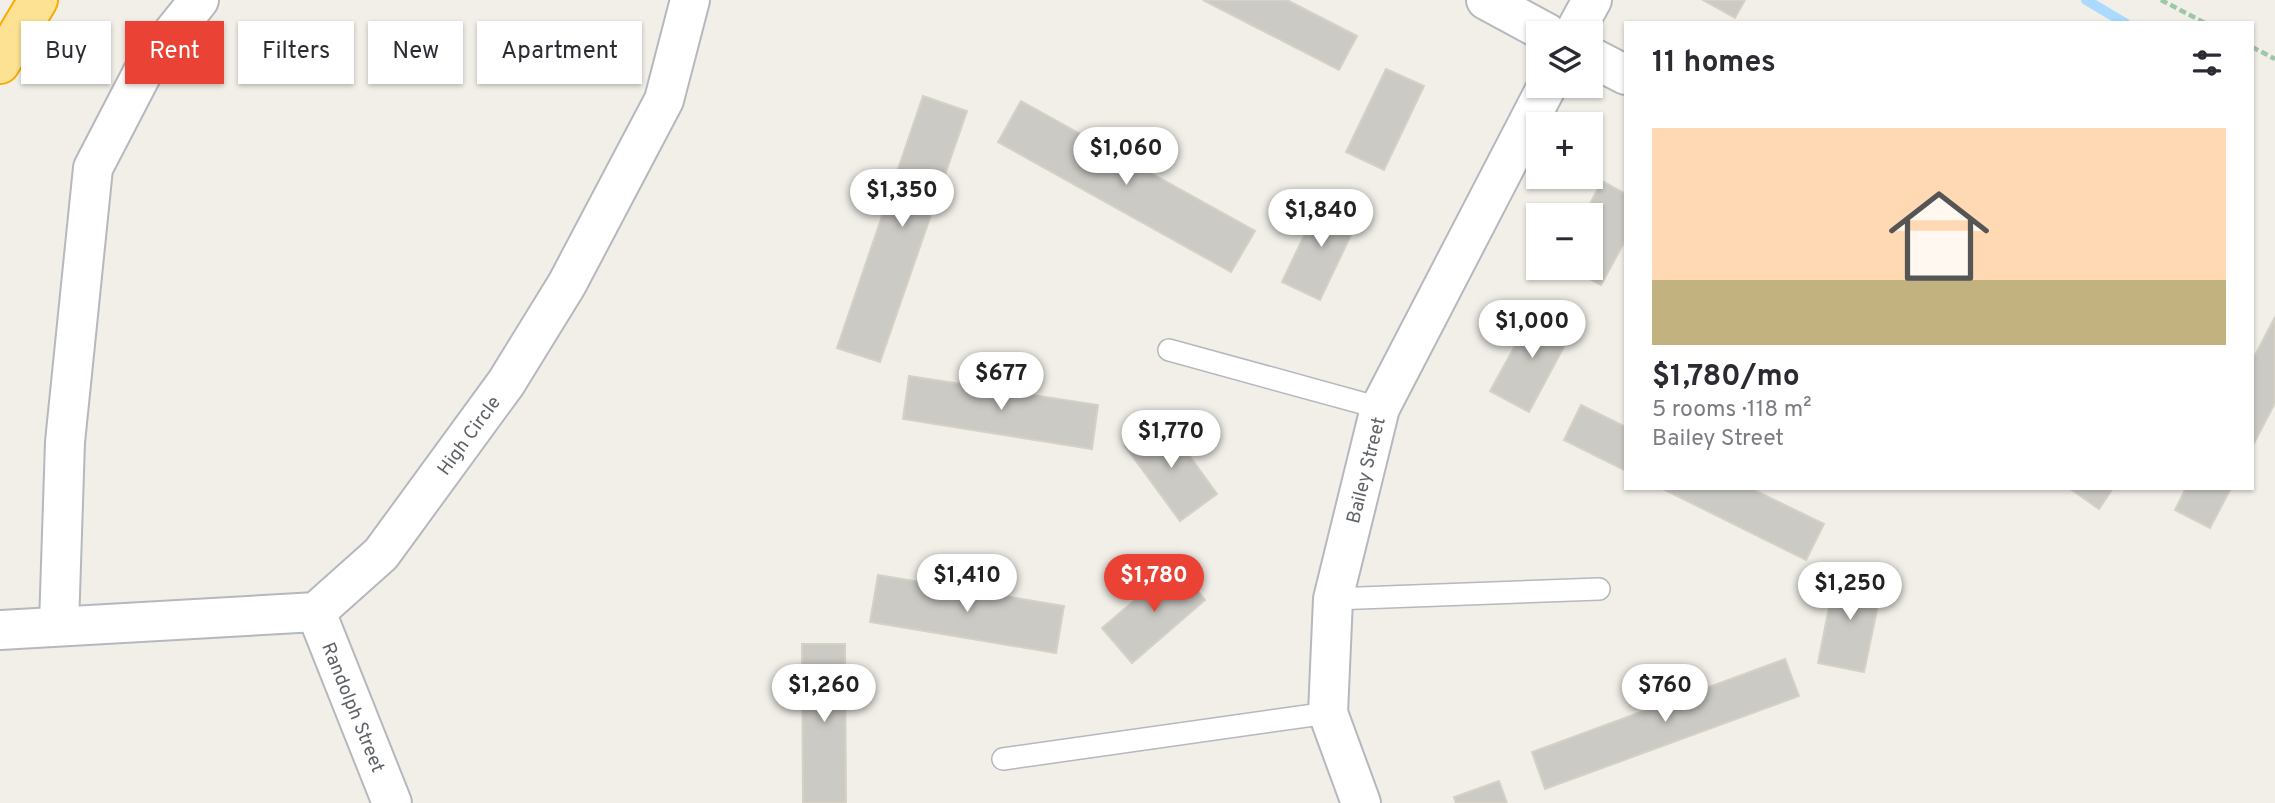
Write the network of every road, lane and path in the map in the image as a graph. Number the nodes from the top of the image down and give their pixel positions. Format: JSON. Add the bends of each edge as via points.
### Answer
{"nodes":[{"id":1,"x":38,"y":0,"type":"edge"},
{"id":2,"x":199,"y":0,"type":"edge"},
{"id":3,"x":690,"y":0,"type":"edge"},
{"id":4,"x":1486,"y":0,"type":"edge"},
{"id":5,"x":1592,"y":0,"type":"edge"},
{"id":6,"x":2161,"y":0,"type":"edge"},
{"id":7,"x":1581,"y":21,"type":"edge"},
{"id":8,"x":2201,"y":21,"type":"edge"},
{"id":9,"x":1526,"y":22,"type":"edge"},
{"id":10,"x":2254,"y":48,"type":"edge"},
{"id":11,"x":2275,"y":60,"type":"edge"},
{"id":12,"x":1603,"y":63,"type":"edge"},
{"id":13,"x":0,"y":64,"type":"edge"},
{"id":14,"x":1624,"y":74,"type":"edge"},
{"id":15,"x":1541,"y":98,"type":"edge"},
{"id":16,"x":1169,"y":350,"type":"dead end"},
{"id":17,"x":1380,"y":408,"type":"junction"},
{"id":18,"x":1599,"y":589,"type":"dead end"},
{"id":19,"x":1334,"y":599,"type":"junction"},
{"id":20,"x":316,"y":612,"type":"junction"},
{"id":21,"x":58,"y":625,"type":"junction"},
{"id":22,"x":0,"y":630,"type":"edge"},
{"id":23,"x":1328,"y":713,"type":"junction"},
{"id":24,"x":1003,"y":759,"type":"dead end"},
{"id":25,"x":392,"y":803,"type":"edge"},
{"id":26,"x":1361,"y":803,"type":"edge"}],
"edges":[{"from":1,"to":13,"type":"highway"},
{"from":2,"to":21,"type":"street","via":[[146,66],[93,168],[65,442]]},
{"from":3,"to":20,"type":"street","name":"High Circle","via":[[664,100],[567,284],[506,383],[381,554]]},
{"from":4,"to":9,"type":"street"},
{"from":5,"to":7,"type":"street"},
{"from":6,"to":8,"type":"path"},
{"from":10,"to":11,"type":"path"},
{"from":12,"to":14,"type":"street"},
{"from":15,"to":17,"type":"street","name":"Bailey Street"},
{"from":16,"to":17,"type":"lane"},
{"from":17,"to":19,"type":"street","name":"Bailey Street"},
{"from":18,"to":19,"type":"lane"},
{"from":19,"to":23,"type":"street","name":"Bailey Street"},
{"from":20,"to":21,"type":"street"},
{"from":20,"to":25,"type":"street","name":"Randolph Street"},
{"from":21,"to":22,"type":"street"},
{"from":23,"to":24,"type":"lane"},
{"from":23,"to":26,"type":"street","name":"Bailey Street"}]}
